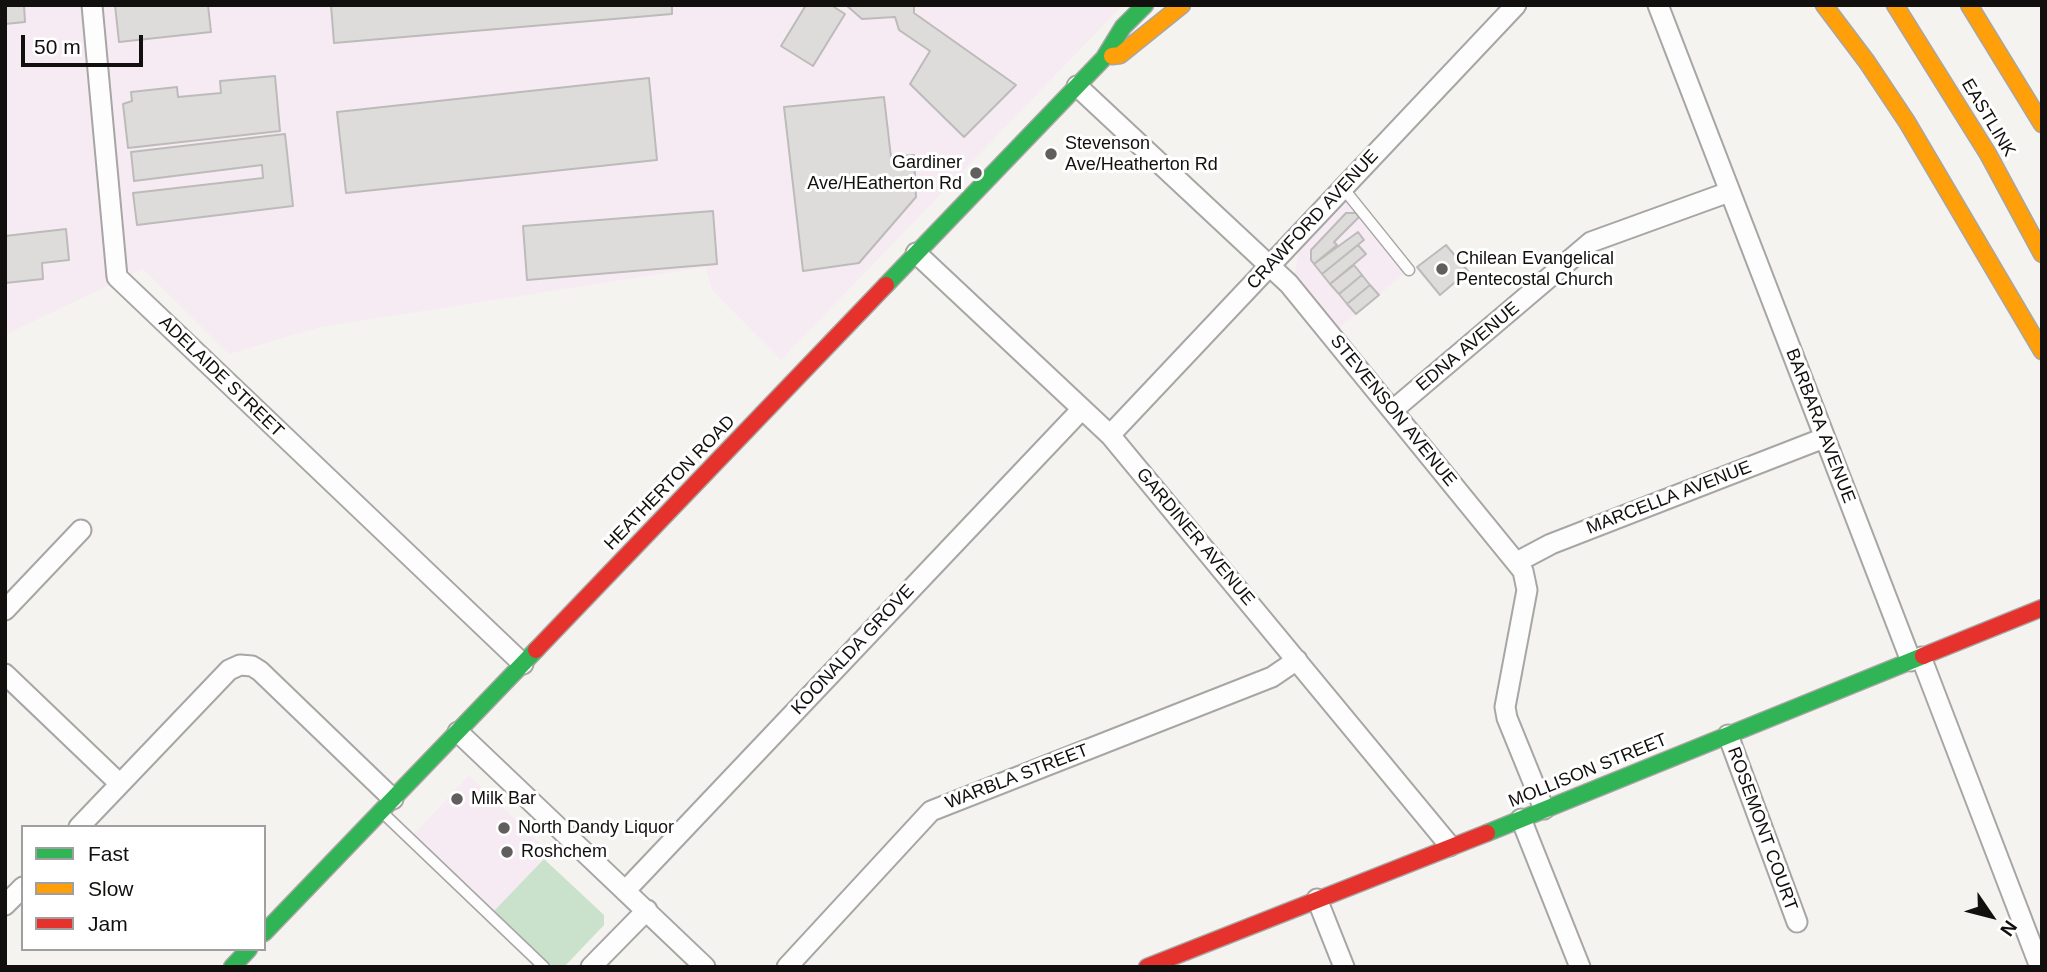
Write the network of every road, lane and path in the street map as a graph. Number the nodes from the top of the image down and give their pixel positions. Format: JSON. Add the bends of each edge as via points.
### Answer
{"nodes":[{"id":1,"x":92,"y":5,"type":"edge"},
{"id":2,"x":1144,"y":5,"type":"edge"},
{"id":3,"x":1182,"y":5,"type":"edge"},
{"id":4,"x":1516,"y":5,"type":"edge"},
{"id":5,"x":1658,"y":5,"type":"edge"},
{"id":6,"x":1824,"y":5,"type":"edge"},
{"id":7,"x":1895,"y":5,"type":"edge"},
{"id":8,"x":1969,"y":5,"type":"edge"},
{"id":9,"x":1104,"y":58,"type":"junction"},
{"id":10,"x":1077,"y":86,"type":"junction"},
{"id":11,"x":2042,"y":124,"type":"edge"},
{"id":12,"x":1343,"y":188,"type":"junction"},
{"id":13,"x":1729,"y":192,"type":"junction"},
{"id":14,"x":916,"y":253,"type":"junction"},
{"id":15,"x":2042,"y":254,"type":"edge"},
{"id":16,"x":1270,"y":265,"type":"junction"},
{"id":17,"x":1409,"y":270,"type":"dead end"},
{"id":18,"x":2042,"y":351,"type":"edge"},
{"id":19,"x":1082,"y":409,"type":"junction"},
{"id":20,"x":1393,"y":411,"type":"junction"},
{"id":21,"x":1110,"y":435,"type":"junction"},
{"id":22,"x":1824,"y":438,"type":"junction"},
{"id":23,"x":80,"y":530,"type":"dead end"},
{"id":24,"x":1517,"y":562,"type":"junction"},
{"id":25,"x":2042,"y":608,"type":"edge"},
{"id":26,"x":5,"y":610,"type":"edge"},
{"id":27,"x":1916,"y":659,"type":"junction"},
{"id":28,"x":1297,"y":660,"type":"junction"},
{"id":29,"x":523,"y":664,"type":"junction"},
{"id":30,"x":5,"y":674,"type":"edge"},
{"id":31,"x":458,"y":732,"type":"junction"},
{"id":32,"x":1728,"y":735,"type":"junction"},
{"id":33,"x":120,"y":783,"type":"junction"},
{"id":34,"x":387,"y":806,"type":"junction"},
{"id":35,"x":1544,"y":809,"type":"junction"},
{"id":36,"x":1521,"y":819,"type":"junction"},
{"id":37,"x":81,"y":825,"type":"edge"},
{"id":38,"x":1450,"y":846,"type":"junction"},
{"id":39,"x":21,"y":889,"type":"edge"},
{"id":40,"x":625,"y":891,"type":"junction"},
{"id":41,"x":1317,"y":899,"type":"junction"},
{"id":42,"x":5,"y":905,"type":"edge"},
{"id":43,"x":647,"y":910,"type":"junction"},
{"id":44,"x":1797,"y":922,"type":"dead end"},
{"id":45,"x":266,"y":931,"type":"edge"},
{"id":46,"x":247,"y":951,"type":"edge"},
{"id":47,"x":232,"y":967,"type":"edge"},
{"id":48,"x":544,"y":967,"type":"edge"},
{"id":49,"x":591,"y":967,"type":"edge"},
{"id":50,"x":705,"y":967,"type":"edge"},
{"id":51,"x":787,"y":967,"type":"edge"},
{"id":52,"x":1147,"y":967,"type":"edge"},
{"id":53,"x":1344,"y":967,"type":"edge"},
{"id":54,"x":1580,"y":967,"type":"edge"},
{"id":55,"x":2039,"y":967,"type":"edge"}],
"edges":[{"from":1,"to":29,"type":"street","name":"ADELAIDE STREET","via":[[117,277]]},
{"from":2,"to":9,"type":"main road","name":"HEATHERTON ROAD","via":[[1123,27]]},
{"from":3,"to":9,"type":"main road","name":"HEATHERTON ROAD","via":[[1120,55]]},
{"from":4,"to":12,"type":"street","name":"CRAWFORD AVENUE"},
{"from":5,"to":13,"type":"street"},
{"from":6,"to":18,"type":"main road","via":[[1907,122]]},
{"from":7,"to":15,"type":"main road","name":"EASTLINK","via":[[1988,154]]},
{"from":8,"to":11,"type":"main road"},
{"from":9,"to":10,"type":"main road","name":"HEATHERTON ROAD"},
{"from":10,"to":14,"type":"main road","name":"HEATHERTON ROAD"},
{"from":10,"to":16,"type":"street","name":"STEVENSON AVENUE"},
{"from":12,"to":16,"type":"street","name":"CRAWFORD AVENUE"},
{"from":12,"to":17,"type":"lane"},
{"from":13,"to":20,"type":"street","name":"EDNA AVENUE","via":[[1591,242]]},
{"from":13,"to":22,"type":"street","name":"BARBARA AVENUE"},
{"from":14,"to":19,"type":"street","name":"GARDINER AVENUE"},
{"from":14,"to":29,"type":"main road","name":"HEATHERTON ROAD"},
{"from":16,"to":20,"type":"street","name":"STEVENSON AVENUE"},
{"from":16,"to":21,"type":"street","name":"CRAWFORD AVENUE"},
{"from":19,"to":21,"type":"street","name":"GARDINER AVENUE"},
{"from":19,"to":40,"type":"street","name":"KOONALDA GROVE"},
{"from":20,"to":24,"type":"street","name":"STEVENSON AVENUE"},
{"from":21,"to":28,"type":"street","name":"GARDINER AVENUE"},
{"from":22,"to":24,"type":"street","name":"MARCELLA AVENUE","via":[[1551,544]]},
{"from":22,"to":27,"type":"street","name":"BARBARA AVENUE"},
{"from":23,"to":26,"type":"street"},
{"from":24,"to":35,"type":"street","name":"STEVENSON AVENUE","via":[[1527,590],[1505,707]]},
{"from":25,"to":27,"type":"main road","name":"MOLLISON STREET"},
{"from":27,"to":32,"type":"main road","name":"MOLLISON STREET"},
{"from":27,"to":55,"type":"street","name":"BARBARA AVENUE"},
{"from":28,"to":38,"type":"street","name":"GARDINER AVENUE"},
{"from":28,"to":51,"type":"street","name":"WARBLA STREET","via":[[1272,677],[931,811]]},
{"from":29,"to":31,"type":"main road","name":"HEATHERTON ROAD"},
{"from":30,"to":33,"type":"street"},
{"from":31,"to":34,"type":"main road","name":"HEATHERTON ROAD"},
{"from":31,"to":40,"type":"street"},
{"from":32,"to":35,"type":"main road","name":"MOLLISON STREET"},
{"from":32,"to":44,"type":"street","name":"ROSEMONT COURT"},
{"from":33,"to":34,"type":"street","via":[[229,670],[247,665],[260,671]]},
{"from":33,"to":37,"type":"street"},
{"from":34,"to":45,"type":"main road","name":"HEATHERTON ROAD"},
{"from":34,"to":48,"type":"lane"},
{"from":35,"to":36,"type":"main road","name":"MOLLISON STREET"},
{"from":36,"to":38,"type":"main road","name":"MOLLISON STREET"},
{"from":36,"to":54,"type":"street"},
{"from":38,"to":41,"type":"main road","name":"MOLLISON STREET"},
{"from":39,"to":42,"type":"street"},
{"from":40,"to":43,"type":"street"},
{"from":41,"to":52,"type":"main road","name":"MOLLISON STREET"},
{"from":41,"to":53,"type":"street"},
{"from":43,"to":49,"type":"street"},
{"from":43,"to":50,"type":"street"},
{"from":46,"to":47,"type":"main road"}]}
